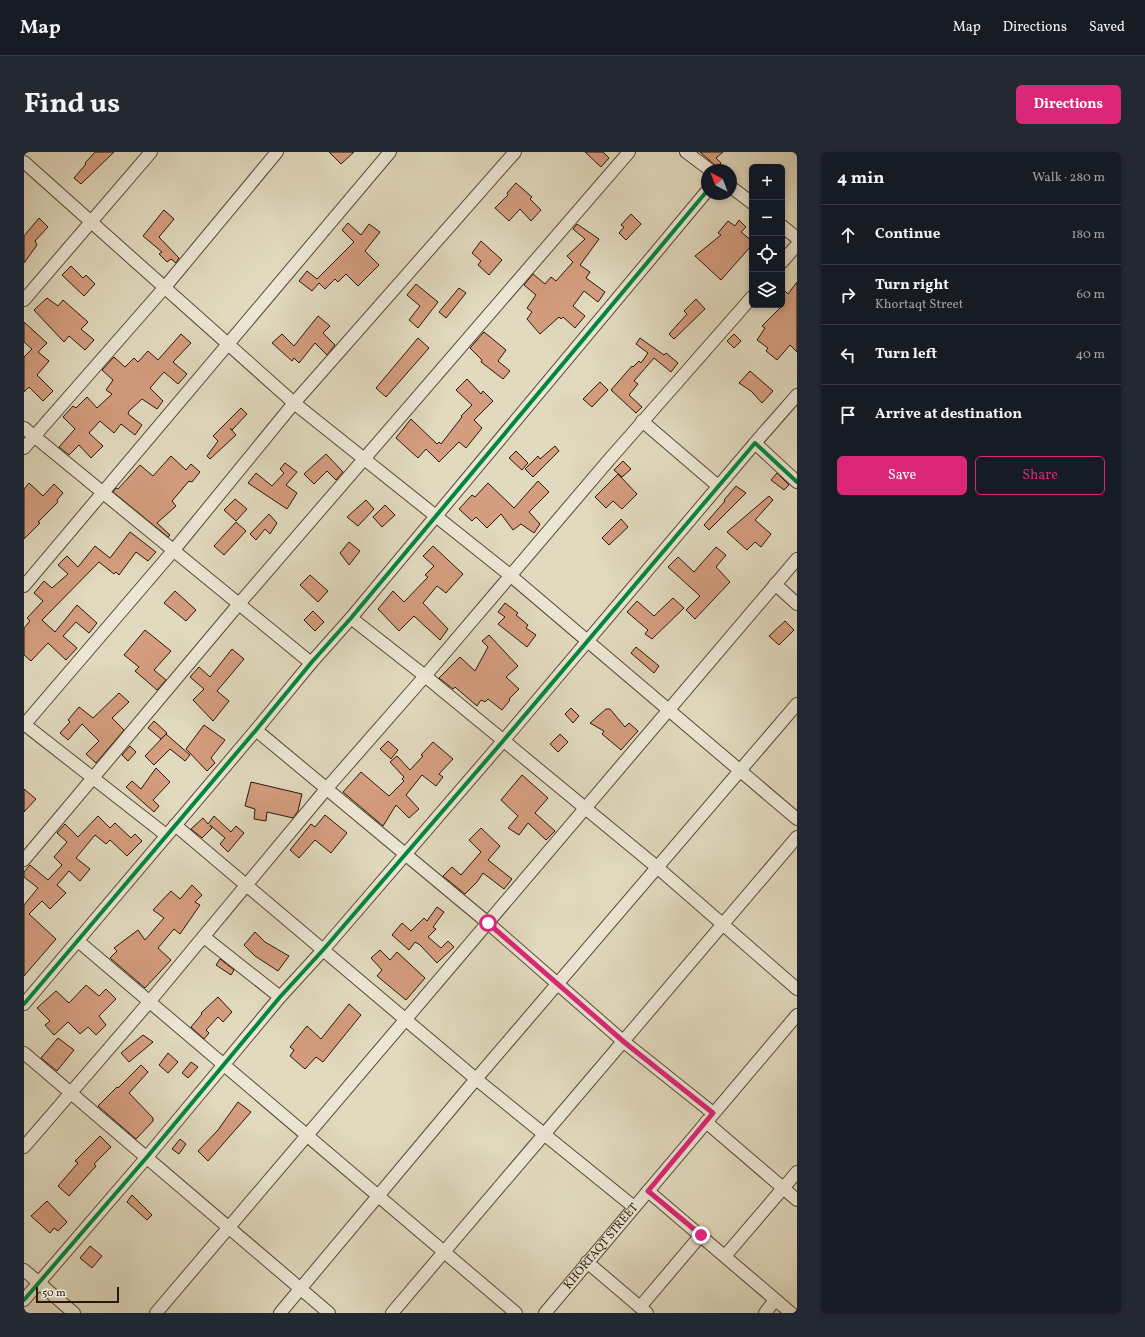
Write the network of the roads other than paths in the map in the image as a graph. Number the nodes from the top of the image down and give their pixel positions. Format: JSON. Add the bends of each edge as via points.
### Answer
{"nodes":[{"id":1,"x":29,"y":152,"type":"edge"},
{"id":2,"x":151,"y":152,"type":"edge"},
{"id":3,"x":277,"y":152,"type":"edge"},
{"id":4,"x":390,"y":152,"type":"edge"},
{"id":5,"x":515,"y":152,"type":"edge"},
{"id":6,"x":629,"y":152,"type":"edge"},
{"id":7,"x":686,"y":152,"type":"edge"},
{"id":8,"x":24,"y":158,"type":"edge"},
{"id":9,"x":24,"y":162,"type":"edge"},
{"id":10,"x":702,"y":164,"type":"edge"},
{"id":11,"x":737,"y":192,"type":"edge"},
{"id":12,"x":701,"y":198,"type":"edge"},
{"id":13,"x":749,"y":201,"type":"edge"},
{"id":14,"x":91,"y":222,"type":"junction"},
{"id":15,"x":785,"y":228,"type":"edge"},
{"id":16,"x":797,"y":238,"type":"edge"},
{"id":17,"x":797,"y":245,"type":"edge"},
{"id":18,"x":785,"y":259,"type":"edge"},
{"id":19,"x":165,"y":287,"type":"junction"},
{"id":20,"x":24,"y":300,"type":"edge"},
{"id":21,"x":749,"y":300,"type":"edge"},
{"id":22,"x":228,"y":343,"type":"junction"},
{"id":23,"x":797,"y":395,"type":"edge"},
{"id":24,"x":294,"y":403,"type":"junction"},
{"id":25,"x":642,"y":422,"type":"junction"},
{"id":26,"x":24,"y":428,"type":"edge"},
{"id":27,"x":34,"y":437,"type":"junction"},
{"id":28,"x":755,"y":443,"type":"junction"},
{"id":29,"x":24,"y":448,"type":"edge"},
{"id":30,"x":364,"y":459,"type":"junction"},
{"id":31,"x":797,"y":482,"type":"edge"},
{"id":32,"x":718,"y":486,"type":"junction"},
{"id":33,"x":102,"y":492,"type":"junction"},
{"id":34,"x":436,"y":517,"type":"junction"},
{"id":35,"x":173,"y":551,"type":"junction"},
{"id":36,"x":797,"y":560,"type":"edge"},
{"id":37,"x":511,"y":576,"type":"junction"},
{"id":38,"x":775,"y":584,"type":"junction"},
{"id":39,"x":24,"y":586,"type":"edge"},
{"id":40,"x":797,"y":604,"type":"edge"},
{"id":41,"x":238,"y":605,"type":"junction"},
{"id":42,"x":351,"y":618,"type":"junction"},
{"id":43,"x":587,"y":640,"type":"junction"},
{"id":44,"x":311,"y":663,"type":"junction"},
{"id":45,"x":425,"y":676,"type":"junction"},
{"id":46,"x":797,"y":704,"type":"edge"},
{"id":47,"x":669,"y":709,"type":"junction"},
{"id":48,"x":24,"y":724,"type":"edge"},
{"id":49,"x":256,"y":730,"type":"junction"},
{"id":50,"x":503,"y":740,"type":"junction"},
{"id":51,"x":742,"y":771,"type":"junction"},
{"id":52,"x":94,"y":777,"type":"junction"},
{"id":53,"x":327,"y":788,"type":"junction"},
{"id":54,"x":584,"y":808,"type":"junction"},
{"id":55,"x":797,"y":819,"type":"edge"},
{"id":56,"x":175,"y":825,"type":"junction"},
{"id":57,"x":166,"y":835,"type":"junction"},
{"id":58,"x":797,"y":837,"type":"edge"},
{"id":59,"x":404,"y":854,"type":"junction"},
{"id":60,"x":24,"y":860,"type":"edge"},
{"id":61,"x":658,"y":868,"type":"junction"},
{"id":62,"x":248,"y":886,"type":"junction"},
{"id":63,"x":488,"y":923,"type":"junction"},
{"id":64,"x":722,"y":925,"type":"junction"},
{"id":65,"x":204,"y":937,"type":"junction"},
{"id":66,"x":78,"y":941,"type":"junction"},
{"id":67,"x":323,"y":950,"type":"junction"},
{"id":68,"x":559,"y":984,"type":"junction"},
{"id":69,"x":797,"y":990,"type":"edge"},
{"id":70,"x":280,"y":997,"type":"junction"},
{"id":71,"x":150,"y":1001,"type":"junction"},
{"id":72,"x":24,"y":1004,"type":"edge"},
{"id":73,"x":797,"y":1015,"type":"edge"},
{"id":74,"x":406,"y":1020,"type":"junction"},
{"id":75,"x":624,"y":1042,"type":"junction"},
{"id":76,"x":24,"y":1053,"type":"edge"},
{"id":77,"x":224,"y":1065,"type":"junction"},
{"id":78,"x":476,"y":1079,"type":"junction"},
{"id":79,"x":71,"y":1092,"type":"junction"},
{"id":80,"x":709,"y":1118,"type":"junction"},
{"id":81,"x":307,"y":1135,"type":"junction"},
{"id":82,"x":545,"y":1135,"type":"junction"},
{"id":83,"x":24,"y":1147,"type":"edge"},
{"id":84,"x":147,"y":1157,"type":"junction"},
{"id":85,"x":797,"y":1172,"type":"edge"},
{"id":86,"x":783,"y":1189,"type":"junction"},
{"id":87,"x":648,"y":1191,"type":"junction"},
{"id":88,"x":378,"y":1196,"type":"junction"},
{"id":89,"x":797,"y":1200,"type":"edge"},
{"id":90,"x":634,"y":1207,"type":"junction"},
{"id":91,"x":230,"y":1227,"type":"junction"},
{"id":92,"x":701,"y":1235,"type":"junction"},
{"id":93,"x":443,"y":1252,"type":"junction"},
{"id":94,"x":725,"y":1256,"type":"junction"},
{"id":95,"x":587,"y":1262,"type":"junction"},
{"id":96,"x":24,"y":1270,"type":"edge"},
{"id":97,"x":38,"y":1282,"type":"junction"},
{"id":98,"x":300,"y":1289,"type":"junction"},
{"id":99,"x":24,"y":1300,"type":"edge"},
{"id":100,"x":775,"y":1300,"type":"junction"},
{"id":101,"x":644,"y":1310,"type":"edge"},
{"id":102,"x":74,"y":1313,"type":"edge"},
{"id":103,"x":156,"y":1313,"type":"edge"},
{"id":104,"x":280,"y":1313,"type":"edge"},
{"id":105,"x":329,"y":1313,"type":"edge"},
{"id":106,"x":392,"y":1313,"type":"edge"},
{"id":107,"x":516,"y":1313,"type":"edge"},
{"id":108,"x":545,"y":1313,"type":"edge"},
{"id":109,"x":765,"y":1313,"type":"edge"},
{"id":110,"x":791,"y":1313,"type":"edge"}],
"edges":[{"from":1,"to":8,"type":"street"},
{"from":2,"to":14,"type":"street"},
{"from":3,"to":19,"type":"street"},
{"from":4,"to":22,"type":"street"},
{"from":5,"to":24,"type":"street"},
{"from":6,"to":30,"type":"street"},
{"from":7,"to":10,"type":"street"},
{"from":9,"to":14,"type":"street"},
{"from":11,"to":13,"type":"street"},
{"from":12,"to":34,"type":"street"},
{"from":14,"to":19,"type":"street"},
{"from":14,"to":20,"type":"street"},
{"from":15,"to":16,"type":"street"},
{"from":17,"to":18,"type":"street"},
{"from":19,"to":22,"type":"street"},
{"from":19,"to":27,"type":"street"},
{"from":21,"to":25,"type":"street"},
{"from":22,"to":24,"type":"street"},
{"from":22,"to":33,"type":"street"},
{"from":23,"to":28,"type":"street"},
{"from":24,"to":30,"type":"street"},
{"from":24,"to":35,"type":"street"},
{"from":25,"to":32,"type":"street"},
{"from":25,"to":37,"type":"street"},
{"from":26,"to":27,"type":"street"},
{"from":27,"to":29,"type":"street"},
{"from":27,"to":33,"type":"street"},
{"from":28,"to":31,"type":"street"},
{"from":28,"to":32,"type":"street"},
{"from":30,"to":34,"type":"street"},
{"from":30,"to":41,"type":"street"},
{"from":32,"to":43,"type":"street"},
{"from":33,"to":35,"type":"street"},
{"from":33,"to":39,"type":"street"},
{"from":34,"to":37,"type":"street"},
{"from":34,"to":42,"type":"street"},
{"from":35,"to":41,"type":"street"},
{"from":35,"to":48,"type":"street"},
{"from":36,"to":38,"type":"street"},
{"from":37,"to":43,"type":"street"},
{"from":37,"to":45,"type":"street"},
{"from":38,"to":40,"type":"street"},
{"from":38,"to":47,"type":"street"},
{"from":41,"to":44,"type":"street"},
{"from":41,"to":52,"type":"street"},
{"from":42,"to":44,"type":"street"},
{"from":42,"to":45,"type":"street"},
{"from":43,"to":47,"type":"street"},
{"from":43,"to":50,"type":"street"},
{"from":44,"to":49,"type":"street"},
{"from":45,"to":50,"type":"street"},
{"from":45,"to":53,"type":"street"},
{"from":46,"to":51,"type":"street"},
{"from":47,"to":51,"type":"street"},
{"from":47,"to":54,"type":"street"},
{"from":48,"to":52,"type":"street"},
{"from":49,"to":53,"type":"street"},
{"from":49,"to":56,"type":"street"},
{"from":50,"to":54,"type":"street"},
{"from":50,"to":59,"type":"street"},
{"from":51,"to":55,"type":"street"},
{"from":51,"to":61,"type":"street"},
{"from":52,"to":57,"type":"street"},
{"from":52,"to":60,"type":"street"},
{"from":53,"to":59,"type":"street"},
{"from":53,"to":62,"type":"street"},
{"from":54,"to":61,"type":"street"},
{"from":54,"to":63,"type":"street"},
{"from":56,"to":57,"type":"street"},
{"from":56,"to":62,"type":"street"},
{"from":57,"to":66,"type":"street"},
{"from":58,"to":64,"type":"street"},
{"from":59,"to":63,"type":"street"},
{"from":59,"to":67,"type":"street"},
{"from":61,"to":64,"type":"street"},
{"from":61,"to":68,"type":"street"},
{"from":62,"to":65,"type":"street"},
{"from":62,"to":67,"type":"street"},
{"from":63,"to":68,"type":"street"},
{"from":63,"to":74,"type":"street"},
{"from":64,"to":69,"type":"street"},
{"from":64,"to":75,"type":"street"},
{"from":65,"to":70,"type":"street"},
{"from":65,"to":71,"type":"street"},
{"from":66,"to":71,"type":"street"},
{"from":66,"to":72,"type":"street"},
{"from":67,"to":70,"type":"street"},
{"from":67,"to":74,"type":"street"},
{"from":68,"to":75,"type":"street"},
{"from":68,"to":78,"type":"street"},
{"from":70,"to":77,"type":"street"},
{"from":71,"to":77,"type":"street"},
{"from":71,"to":79,"type":"street"},
{"from":73,"to":80,"type":"street","name":"KHORTAQT STREET"},
{"from":74,"to":78,"type":"street"},
{"from":74,"to":81,"type":"street"},
{"from":75,"to":80,"type":"street"},
{"from":75,"to":82,"type":"street"},
{"from":76,"to":79,"type":"street"},
{"from":77,"to":81,"type":"street"},
{"from":77,"to":84,"type":"street"},
{"from":78,"to":82,"type":"street"},
{"from":78,"to":88,"type":"street"},
{"from":79,"to":83,"type":"street"},
{"from":79,"to":84,"type":"street"},
{"from":80,"to":86,"type":"street"},
{"from":80,"to":87,"type":"street","name":"KHORTAQT STREET"},
{"from":81,"to":88,"type":"street"},
{"from":81,"to":91,"type":"street"},
{"from":82,"to":90,"type":"street"},
{"from":82,"to":93,"type":"street"},
{"from":84,"to":91,"type":"street"},
{"from":84,"to":97,"type":"street"},
{"from":85,"to":86,"type":"street"},
{"from":86,"to":89,"type":"street"},
{"from":86,"to":94,"type":"street"},
{"from":87,"to":90,"type":"street","name":"KHORTAQT STREET"},
{"from":87,"to":92,"type":"street"},
{"from":88,"to":93,"type":"street"},
{"from":88,"to":98,"type":"street"},
{"from":90,"to":95,"type":"street","name":"KHORTAQT STREET"},
{"from":91,"to":98,"type":"street"},
{"from":91,"to":103,"type":"street"},
{"from":92,"to":94,"type":"street"},
{"from":92,"to":101,"type":"street"},
{"from":93,"to":106,"type":"street"},
{"from":93,"to":107,"type":"street"},
{"from":94,"to":100,"type":"street"},
{"from":95,"to":101,"type":"street"},
{"from":95,"to":108,"type":"street","name":"KHORTAQT STREET"},
{"from":96,"to":97,"type":"street"},
{"from":97,"to":99,"type":"street"},
{"from":97,"to":102,"type":"street"},
{"from":98,"to":104,"type":"street"},
{"from":98,"to":105,"type":"street"},
{"from":100,"to":109,"type":"street"},
{"from":100,"to":110,"type":"street"}]}
